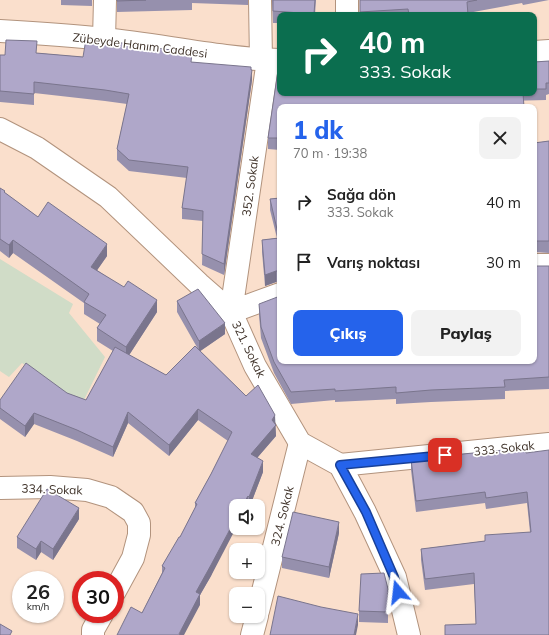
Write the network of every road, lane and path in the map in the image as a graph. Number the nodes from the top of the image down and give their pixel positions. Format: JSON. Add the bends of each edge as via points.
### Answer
{"nodes":[{"id":1,"x":105,"y":0,"type":"edge"},
{"id":2,"x":260,"y":0,"type":"edge"},
{"id":3,"x":347,"y":0,"type":"edge"},
{"id":4,"x":348,"y":12,"type":"edge"},
{"id":5,"x":0,"y":31,"type":"edge"},
{"id":6,"x":104,"y":39,"type":"junction"},
{"id":7,"x":549,"y":51,"type":"edge"},
{"id":8,"x":537,"y":52,"type":"edge"},
{"id":9,"x":270,"y":60,"type":"edge"},
{"id":10,"x":0,"y":129,"type":"edge"},
{"id":11,"x":537,"y":265,"type":"edge"},
{"id":12,"x":549,"y":265,"type":"edge"},
{"id":13,"x":277,"y":295,"type":"edge"},
{"id":14,"x":231,"y":312,"type":"junction"},
{"id":15,"x":300,"y":443,"type":"junction"},
{"id":16,"x":549,"y":444,"type":"edge"},
{"id":17,"x":340,"y":465,"type":"junction"},
{"id":18,"x":0,"y":488,"type":"edge"},
{"id":19,"x":124,"y":574,"type":"edge"},
{"id":20,"x":264,"y":587,"type":"edge"},
{"id":21,"x":97,"y":623,"type":"edge"},
{"id":22,"x":255,"y":623,"type":"edge"},
{"id":23,"x":93,"y":635,"type":"edge"},
{"id":24,"x":252,"y":635,"type":"edge"},
{"id":25,"x":409,"y":635,"type":"edge"}],
"edges":[{"from":1,"to":6,"type":"street"},
{"from":2,"to":9,"type":"street","name":"352. Sokak"},
{"from":3,"to":4,"type":"street"},
{"from":5,"to":6,"type":"street","name":"Zübeyde Hanım Caddesi"},
{"from":6,"to":9,"type":"street","name":"Zübeyde Hanım Caddesi","via":[[220,56]]},
{"from":7,"to":8,"type":"street"},
{"from":9,"to":14,"type":"street","name":"352. Sokak"},
{"from":10,"to":14,"type":"street","name":"321. Sokak","via":[[37,148],[108,197]]},
{"from":11,"to":12,"type":"street"},
{"from":13,"to":14,"type":"street"},
{"from":14,"to":15,"type":"street","name":"321. Sokak","via":[[255,366]]},
{"from":15,"to":17,"type":"street"},
{"from":15,"to":20,"type":"street","name":"324. Sokak"},
{"from":16,"to":17,"type":"street","name":"333. Sokak"},
{"from":17,"to":25,"type":"street","via":[[366,512],[394,577]]},
{"from":18,"to":19,"type":"street","name":"334. Sokak","via":[[50,487],[87,490],[111,497],[133,512],[139,523],[139,535],[133,558]]},
{"from":21,"to":23,"type":"street"},
{"from":22,"to":24,"type":"street"}]}
